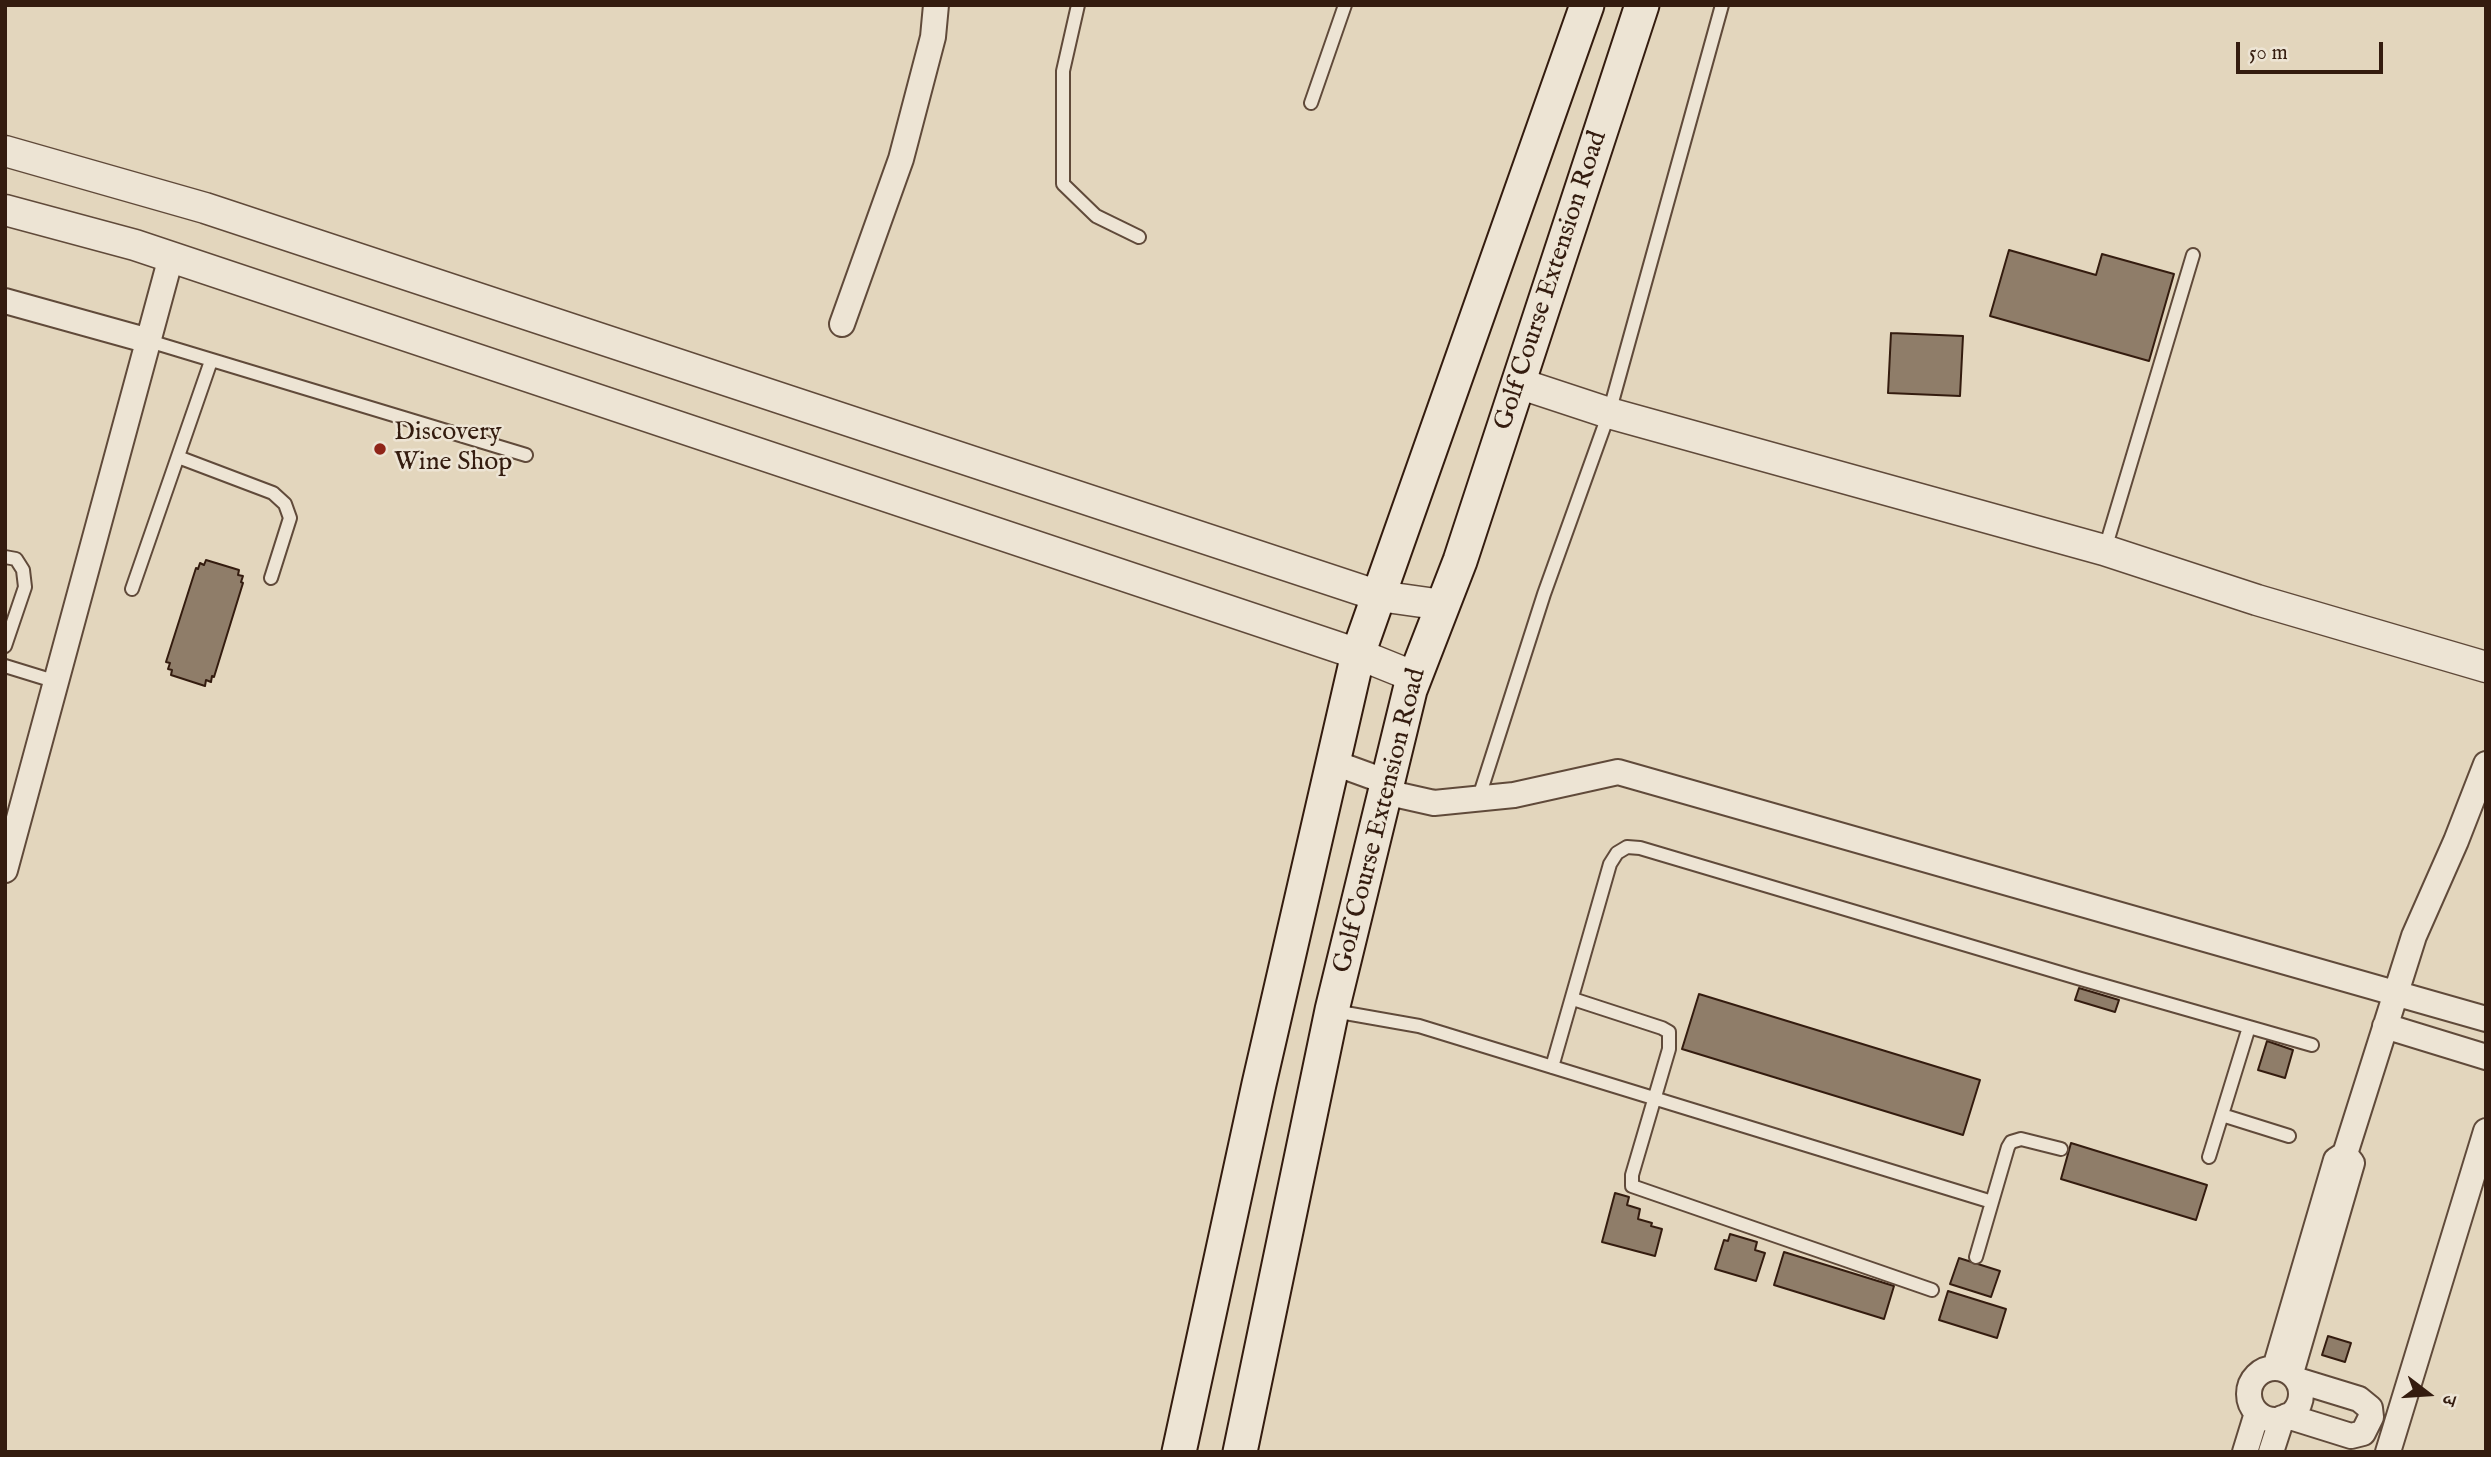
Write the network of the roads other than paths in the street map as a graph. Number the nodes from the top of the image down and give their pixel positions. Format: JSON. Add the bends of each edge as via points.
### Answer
{"nodes":[{"id":1,"x":936,"y":5,"type":"edge"},
{"id":2,"x":1077,"y":5,"type":"edge"},
{"id":3,"x":1345,"y":5,"type":"edge"},
{"id":4,"x":1587,"y":5,"type":"edge"},
{"id":5,"x":1642,"y":5,"type":"edge"},
{"id":6,"x":1722,"y":5,"type":"edge"},
{"id":7,"x":1311,"y":103,"type":"dead end"},
{"id":8,"x":5,"y":151,"type":"edge"},
{"id":9,"x":5,"y":210,"type":"edge"},
{"id":10,"x":1139,"y":237,"type":"dead end"},
{"id":11,"x":2193,"y":255,"type":"dead end"},
{"id":12,"x":171,"y":257,"type":"junction"},
{"id":13,"x":5,"y":301,"type":"edge"},
{"id":14,"x":842,"y":324,"type":"dead end"},
{"id":15,"x":149,"y":341,"type":"junction"},
{"id":16,"x":211,"y":360,"type":"junction"},
{"id":17,"x":1518,"y":383,"type":"junction"},
{"id":18,"x":1609,"y":413,"type":"junction"},
{"id":19,"x":526,"y":455,"type":"dead end"},
{"id":20,"x":178,"y":457,"type":"junction"},
{"id":21,"x":2104,"y":550,"type":"junction"},
{"id":22,"x":5,"y":557,"type":"edge"},
{"id":23,"x":271,"y":578,"type":"dead end"},
{"id":24,"x":132,"y":589,"type":"dead end"},
{"id":25,"x":1379,"y":596,"type":"junction"},
{"id":26,"x":1443,"y":605,"type":"junction"},
{"id":27,"x":5,"y":646,"type":"edge"},
{"id":28,"x":1358,"y":654,"type":"junction"},
{"id":29,"x":5,"y":666,"type":"edge"},
{"id":30,"x":2486,"y":667,"type":"edge"},
{"id":31,"x":1415,"y":677,"type":"junction"},
{"id":32,"x":57,"y":682,"type":"junction"},
{"id":33,"x":1332,"y":762,"type":"junction"},
{"id":34,"x":2486,"y":764,"type":"edge"},
{"id":35,"x":1386,"y":787,"type":"junction"},
{"id":36,"x":1479,"y":797,"type":"junction"},
{"id":37,"x":5,"y":870,"type":"edge"},
{"id":38,"x":2396,"y":993,"type":"junction"},
{"id":39,"x":1573,"y":999,"type":"junction"},
{"id":40,"x":1332,"y":1010,"type":"junction"},
{"id":41,"x":2486,"y":1019,"type":"edge"},
{"id":42,"x":2385,"y":1026,"type":"junction"},
{"id":43,"x":2249,"y":1027,"type":"junction"},
{"id":44,"x":2312,"y":1045,"type":"dead end"},
{"id":45,"x":2486,"y":1057,"type":"edge"},
{"id":46,"x":1552,"y":1068,"type":"junction"},
{"id":47,"x":1654,"y":1099,"type":"junction"},
{"id":48,"x":2222,"y":1115,"type":"junction"},
{"id":49,"x":2486,"y":1132,"type":"edge"},
{"id":50,"x":2289,"y":1136,"type":"dead end"},
{"id":51,"x":2062,"y":1149,"type":"dead end"},
{"id":52,"x":2209,"y":1157,"type":"dead end"},
{"id":53,"x":1992,"y":1202,"type":"junction"},
{"id":54,"x":1976,"y":1257,"type":"dead end"},
{"id":55,"x":1932,"y":1290,"type":"dead end"},
{"id":56,"x":2287,"y":1374,"type":"junction"},
{"id":57,"x":2257,"y":1413,"type":"junction"},
{"id":58,"x":2285,"y":1417,"type":"junction"},
{"id":59,"x":1179,"y":1452,"type":"edge"},
{"id":60,"x":1240,"y":1452,"type":"edge"},
{"id":61,"x":2245,"y":1452,"type":"edge"},
{"id":62,"x":2272,"y":1452,"type":"edge"},
{"id":63,"x":2388,"y":1452,"type":"edge"}],
"edges":[{"from":1,"to":14,"type":"street","via":[[933,37],[901,159]]},
{"from":2,"to":10,"type":"lane","via":[[1063,71],[1063,184],[1096,216]]},
{"from":3,"to":7,"type":"lane"},
{"from":4,"to":25,"type":"main road"},
{"from":5,"to":17,"type":"main road","name":"Golf Course Extension Road"},
{"from":6,"to":18,"type":"lane"},
{"from":8,"to":25,"type":"street","via":[[205,208]]},
{"from":9,"to":12,"type":"street"},
{"from":11,"to":21,"type":"lane"},
{"from":12,"to":15,"type":"street"},
{"from":12,"to":28,"type":"street"},
{"from":13,"to":15,"type":"street"},
{"from":15,"to":16,"type":"lane"},
{"from":15,"to":32,"type":"street"},
{"from":16,"to":19,"type":"lane"},
{"from":16,"to":20,"type":"lane"},
{"from":17,"to":18,"type":"street"},
{"from":17,"to":26,"type":"main road","name":"Golf Course Extension Road"},
{"from":18,"to":21,"type":"street"},
{"from":18,"to":36,"type":"lane","via":[[1544,594]]},
{"from":20,"to":23,"type":"lane","via":[[273,493],[285,504],[289,518]]},
{"from":20,"to":24,"type":"lane"},
{"from":21,"to":30,"type":"street"},
{"from":22,"to":27,"type":"lane","via":[[16,559],[25,586]]},
{"from":25,"to":26,"type":"street"},
{"from":25,"to":28,"type":"main road"},
{"from":26,"to":31,"type":"main road","name":"Golf Course Extension Road"},
{"from":28,"to":31,"type":"street"},
{"from":28,"to":33,"type":"main road"},
{"from":29,"to":32,"type":"lane"},
{"from":31,"to":35,"type":"main road","name":"Golf Course Extension Road"},
{"from":32,"to":37,"type":"street"},
{"from":33,"to":35,"type":"street"},
{"from":33,"to":59,"type":"main road"},
{"from":34,"to":38,"type":"street","via":[[2414,936]]},
{"from":35,"to":36,"type":"street","via":[[1434,803]]},
{"from":35,"to":40,"type":"main road","name":"Golf Course Extension Road"},
{"from":36,"to":38,"type":"street","via":[[1514,795],[1618,772]]},
{"from":38,"to":41,"type":"street"},
{"from":38,"to":42,"type":"street"},
{"from":39,"to":43,"type":"lane","via":[[1610,864],[1627,847]]},
{"from":39,"to":46,"type":"lane"},
{"from":39,"to":47,"type":"lane","via":[[1669,1032],[1669,1049]]},
{"from":40,"to":46,"type":"lane","via":[[1419,1026]]},
{"from":40,"to":60,"type":"main road","name":"Golf Course Extension Road"},
{"from":42,"to":45,"type":"street"},
{"from":42,"to":56,"type":"street","via":[[2345,1154],[2336,1160]]},
{"from":43,"to":44,"type":"lane"},
{"from":43,"to":48,"type":"lane"},
{"from":46,"to":47,"type":"lane"},
{"from":47,"to":53,"type":"lane"},
{"from":47,"to":55,"type":"lane","via":[[1632,1175],[1635,1189]]},
{"from":48,"to":50,"type":"lane"},
{"from":48,"to":52,"type":"lane"},
{"from":49,"to":63,"type":"street"},
{"from":51,"to":53,"type":"lane","via":[[2015,1139],[2008,1147]]},
{"from":53,"to":54,"type":"lane"},
{"from":56,"to":57,"type":"street","via":[[2259,1374],[2249,1388]]},
{"from":56,"to":58,"type":"street","via":[[2300,1396],[2294,1411]]},
{"from":56,"to":58,"type":"street","via":[[2359,1399],[2370,1408],[2371,1417],[2363,1433],[2351,1436]]},
{"from":57,"to":58,"type":"street","via":[[2272,1420]]},
{"from":57,"to":61,"type":"street"},
{"from":58,"to":62,"type":"street"}]}
